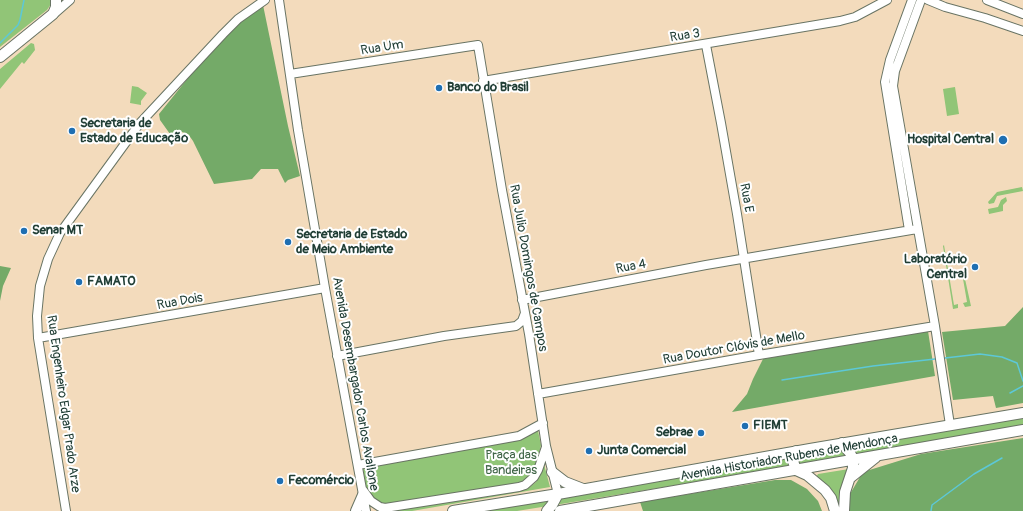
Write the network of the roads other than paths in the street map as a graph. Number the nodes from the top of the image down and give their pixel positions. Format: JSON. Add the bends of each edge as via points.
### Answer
{"nodes":[{"id":1,"x":56,"y":0,"type":"edge"},
{"id":2,"x":70,"y":0,"type":"edge"},
{"id":3,"x":265,"y":0,"type":"edge"},
{"id":4,"x":278,"y":0,"type":"edge"},
{"id":5,"x":887,"y":0,"type":"edge"},
{"id":6,"x":912,"y":0,"type":"edge"},
{"id":7,"x":921,"y":0,"type":"edge"},
{"id":8,"x":928,"y":0,"type":"edge"},
{"id":9,"x":987,"y":0,"type":"edge"},
{"id":10,"x":942,"y":2,"type":"edge"},
{"id":11,"x":53,"y":14,"type":"junction"},
{"id":12,"x":1023,"y":14,"type":"edge"},
{"id":13,"x":1023,"y":31,"type":"edge"},
{"id":14,"x":16,"y":43,"type":"junction"},
{"id":15,"x":478,"y":45,"type":"joint"},
{"id":16,"x":706,"y":45,"type":"junction"},
{"id":17,"x":0,"y":50,"type":"edge"},
{"id":18,"x":0,"y":57,"type":"edge"},
{"id":19,"x":290,"y":74,"type":"junction"},
{"id":20,"x":483,"y":81,"type":"junction"},
{"id":21,"x":913,"y":230,"type":"junction"},
{"id":22,"x":744,"y":258,"type":"junction"},
{"id":23,"x":325,"y":288,"type":"junction"},
{"id":24,"x":522,"y":300,"type":"junction"},
{"id":25,"x":525,"y":312,"type":"junction"},
{"id":26,"x":516,"y":326,"type":"junction"},
{"id":27,"x":935,"y":326,"type":"junction"},
{"id":28,"x":529,"y":334,"type":"junction"},
{"id":29,"x":38,"y":338,"type":"junction"},
{"id":30,"x":759,"y":355,"type":"junction"},
{"id":31,"x":337,"y":356,"type":"junction"},
{"id":32,"x":538,"y":394,"type":"junction"},
{"id":33,"x":1023,"y":413,"type":"edge"},
{"id":34,"x":543,"y":424,"type":"junction"},
{"id":35,"x":950,"y":425,"type":"junction"},
{"id":36,"x":1023,"y":430,"type":"edge"},
{"id":37,"x":842,"y":443,"type":"junction"},
{"id":38,"x":546,"y":446,"type":"junction"},
{"id":39,"x":796,"y":452,"type":"junction"},
{"id":40,"x":878,"y":456,"type":"junction"},
{"id":41,"x":853,"y":459,"type":"junction"},
{"id":42,"x":358,"y":466,"type":"junction"},
{"id":43,"x":796,"y":470,"type":"junction"},
{"id":44,"x":552,"y":472,"type":"junction"},
{"id":45,"x":851,"y":477,"type":"junction"},
{"id":46,"x":585,"y":489,"type":"junction"},
{"id":47,"x":362,"y":491,"type":"junction"},
{"id":48,"x":558,"y":494,"type":"junction"},
{"id":49,"x":66,"y":511,"type":"edge"},
{"id":50,"x":356,"y":511,"type":"edge"},
{"id":51,"x":366,"y":511,"type":"edge"},
{"id":52,"x":453,"y":511,"type":"edge"},
{"id":53,"x":547,"y":511,"type":"edge"},
{"id":54,"x":560,"y":511,"type":"edge"},
{"id":55,"x":835,"y":511,"type":"edge"},
{"id":56,"x":844,"y":511,"type":"edge"}],
"edges":[{"from":1,"to":11,"type":"main road"},
{"from":2,"to":11,"type":"street"},
{"from":3,"to":29,"type":"street","name":"Rua Engenheiro Edgar Prado Arze","via":[[223,34],[140,123],[60,233],[48,259],[40,286]]},
{"from":4,"to":19,"type":"street","name":"Avenida Desembargador Carlos Avallone"},
{"from":5,"to":16,"type":"street","name":"Rua 3","via":[[862,14],[840,21]]},
{"from":6,"to":21,"type":"street","via":[[890,60],[885,82]]},
{"from":7,"to":21,"type":"street","via":[[895,71],[893,86]]},
{"from":8,"to":10,"type":"street"},
{"from":9,"to":12,"type":"street"},
{"from":10,"to":13,"type":"street"},
{"from":11,"to":14,"type":"main road"},
{"from":14,"to":17,"type":"main road"},
{"from":14,"to":18,"type":"main road"},
{"from":15,"to":19,"type":"street","name":"Rua Um"},
{"from":15,"to":20,"type":"street","name":"Rua Julio Domingos de Campos"},
{"from":16,"to":20,"type":"street","name":"Rua 3"},
{"from":16,"to":22,"type":"street","name":"Rua E"},
{"from":19,"to":23,"type":"street","name":"Avenida Desembargador Carlos Avallone"},
{"from":20,"to":24,"type":"street","name":"Rua Julio Domingos de Campos"},
{"from":21,"to":22,"type":"street","name":"Rua 4"},
{"from":21,"to":27,"type":"street"},
{"from":22,"to":24,"type":"street","name":"Rua 4"},
{"from":22,"to":30,"type":"street","name":"Rua E"},
{"from":23,"to":29,"type":"street","name":"Rua Dois"},
{"from":23,"to":31,"type":"street","name":"Avenida Desembargador Carlos Avallone"},
{"from":24,"to":25,"type":"street","name":"Rua Julio Domingos de Campos"},
{"from":25,"to":26,"type":"street","via":[[522,321]]},
{"from":25,"to":28,"type":"street","name":"Rua Julio Domingos de Campos"},
{"from":26,"to":28,"type":"street"},
{"from":26,"to":31,"type":"street","via":[[444,336]]},
{"from":27,"to":30,"type":"street","name":"Rua Doutor Clóvis de Mello"},
{"from":27,"to":35,"type":"street"},
{"from":28,"to":32,"type":"street","name":"Rua Julio Domingos de Campos"},
{"from":29,"to":49,"type":"street","name":"Rua Engenheiro Edgar Prado Arze"},
{"from":30,"to":32,"type":"street","name":"Rua Doutor Clóvis de Mello"},
{"from":31,"to":42,"type":"street","name":"Avenida Desembargador Carlos Avallone"},
{"from":32,"to":34,"type":"street","name":"Rua Julio Domingos de Campos"},
{"from":33,"to":35,"type":"main road","name":"Avenida Historiador Rubens de Mendonça"},
{"from":34,"to":38,"type":"street","name":"Rua Julio Domingos de Campos"},
{"from":34,"to":42,"type":"street","via":[[519,436]]},
{"from":35,"to":37,"type":"main road","name":"Avenida Historiador Rubens de Mendonça"},
{"from":36,"to":40,"type":"main road","name":"Avenida Historiador Rubens de Mendonça"},
{"from":37,"to":39,"type":"main road","name":"Avenida Historiador Rubens de Mendonça"},
{"from":37,"to":41,"type":"main road"},
{"from":38,"to":44,"type":"street","name":"Rua Julio Domingos de Campos"},
{"from":38,"to":47,"type":"street","via":[[534,477],[519,487],[385,508],[371,501]]},
{"from":39,"to":43,"type":"main road","via":[[793,461]]},
{"from":39,"to":46,"type":"main road","name":"Avenida Historiador Rubens de Mendonça"},
{"from":40,"to":41,"type":"main road","name":"Avenida Historiador Rubens de Mendonça"},
{"from":40,"to":45,"type":"main road"},
{"from":41,"to":43,"type":"main road","name":"Avenida Historiador Rubens de Mendonça"},
{"from":41,"to":45,"type":"main road"},
{"from":42,"to":47,"type":"street","name":"Avenida Desembargador Carlos Avallone"},
{"from":43,"to":54,"type":"main road","name":"Avenida Historiador Rubens de Mendonça"},
{"from":43,"to":55,"type":"main road","via":[[807,475],[825,490]]},
{"from":44,"to":46,"type":"main road","via":[[565,482]]},
{"from":44,"to":48,"type":"street","name":"Rua Julio Domingos de Campos"},
{"from":45,"to":56,"type":"main road","via":[[845,492]]},
{"from":46,"to":48,"type":"main road","name":"Avenida Historiador Rubens de Mendonça"},
{"from":47,"to":50,"type":"main road"},
{"from":47,"to":51,"type":"street","name":"Avenida Desembargador Carlos Avallone"},
{"from":48,"to":52,"type":"main road","name":"Avenida Historiador Rubens de Mendonça"},
{"from":48,"to":53,"type":"main road"}]}
